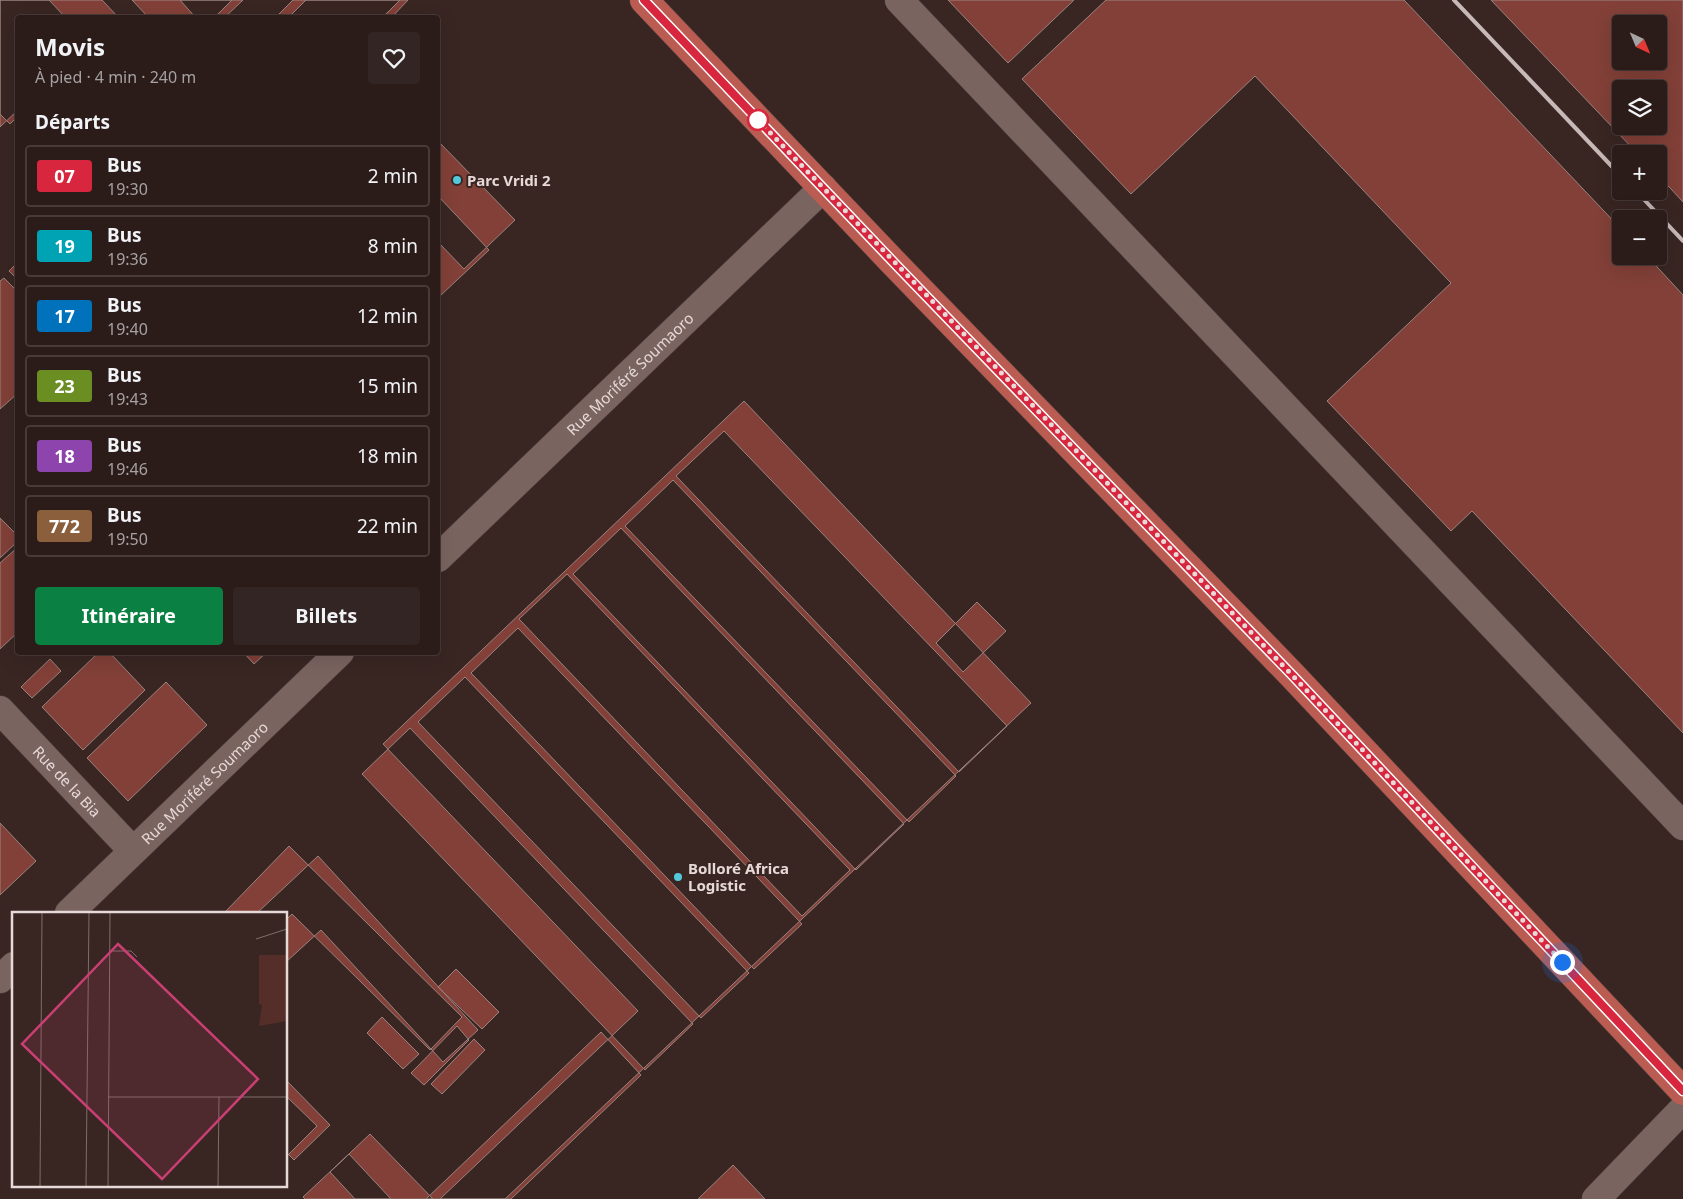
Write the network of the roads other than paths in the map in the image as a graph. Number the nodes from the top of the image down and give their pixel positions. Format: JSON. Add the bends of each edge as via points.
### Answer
{"nodes":[{"id":1,"x":644,"y":0,"type":"edge"},
{"id":2,"x":899,"y":0,"type":"edge"},
{"id":3,"x":823,"y":188,"type":"junction"},
{"id":4,"x":440,"y":556,"type":"edge"},
{"id":5,"x":337,"y":655,"type":"edge"},
{"id":6,"x":0,"y":710,"type":"edge"},
{"id":7,"x":1683,"y":826,"type":"edge"},
{"id":8,"x":133,"y":851,"type":"junction"},
{"id":9,"x":70,"y":912,"type":"edge"},
{"id":10,"x":12,"y":968,"type":"edge"},
{"id":11,"x":0,"y":979,"type":"edge"},
{"id":12,"x":1683,"y":1091,"type":"edge"},
{"id":13,"x":1683,"y":1109,"type":"edge"},
{"id":14,"x":1596,"y":1199,"type":"edge"}],
"edges":[{"from":1,"to":3,"type":"main road"},
{"from":2,"to":7,"type":"street"},
{"from":3,"to":4,"type":"street","name":"Rue Moriféré Soumaoro"},
{"from":3,"to":12,"type":"main road","via":[[1293,676]]},
{"from":5,"to":8,"type":"street","name":"Rue Moriféré Soumaoro"},
{"from":6,"to":8,"type":"street","name":"Rue de la Bia"},
{"from":8,"to":9,"type":"street","name":"Rue Moriféré Soumaoro"},
{"from":10,"to":11,"type":"street"},
{"from":13,"to":14,"type":"street"}]}
